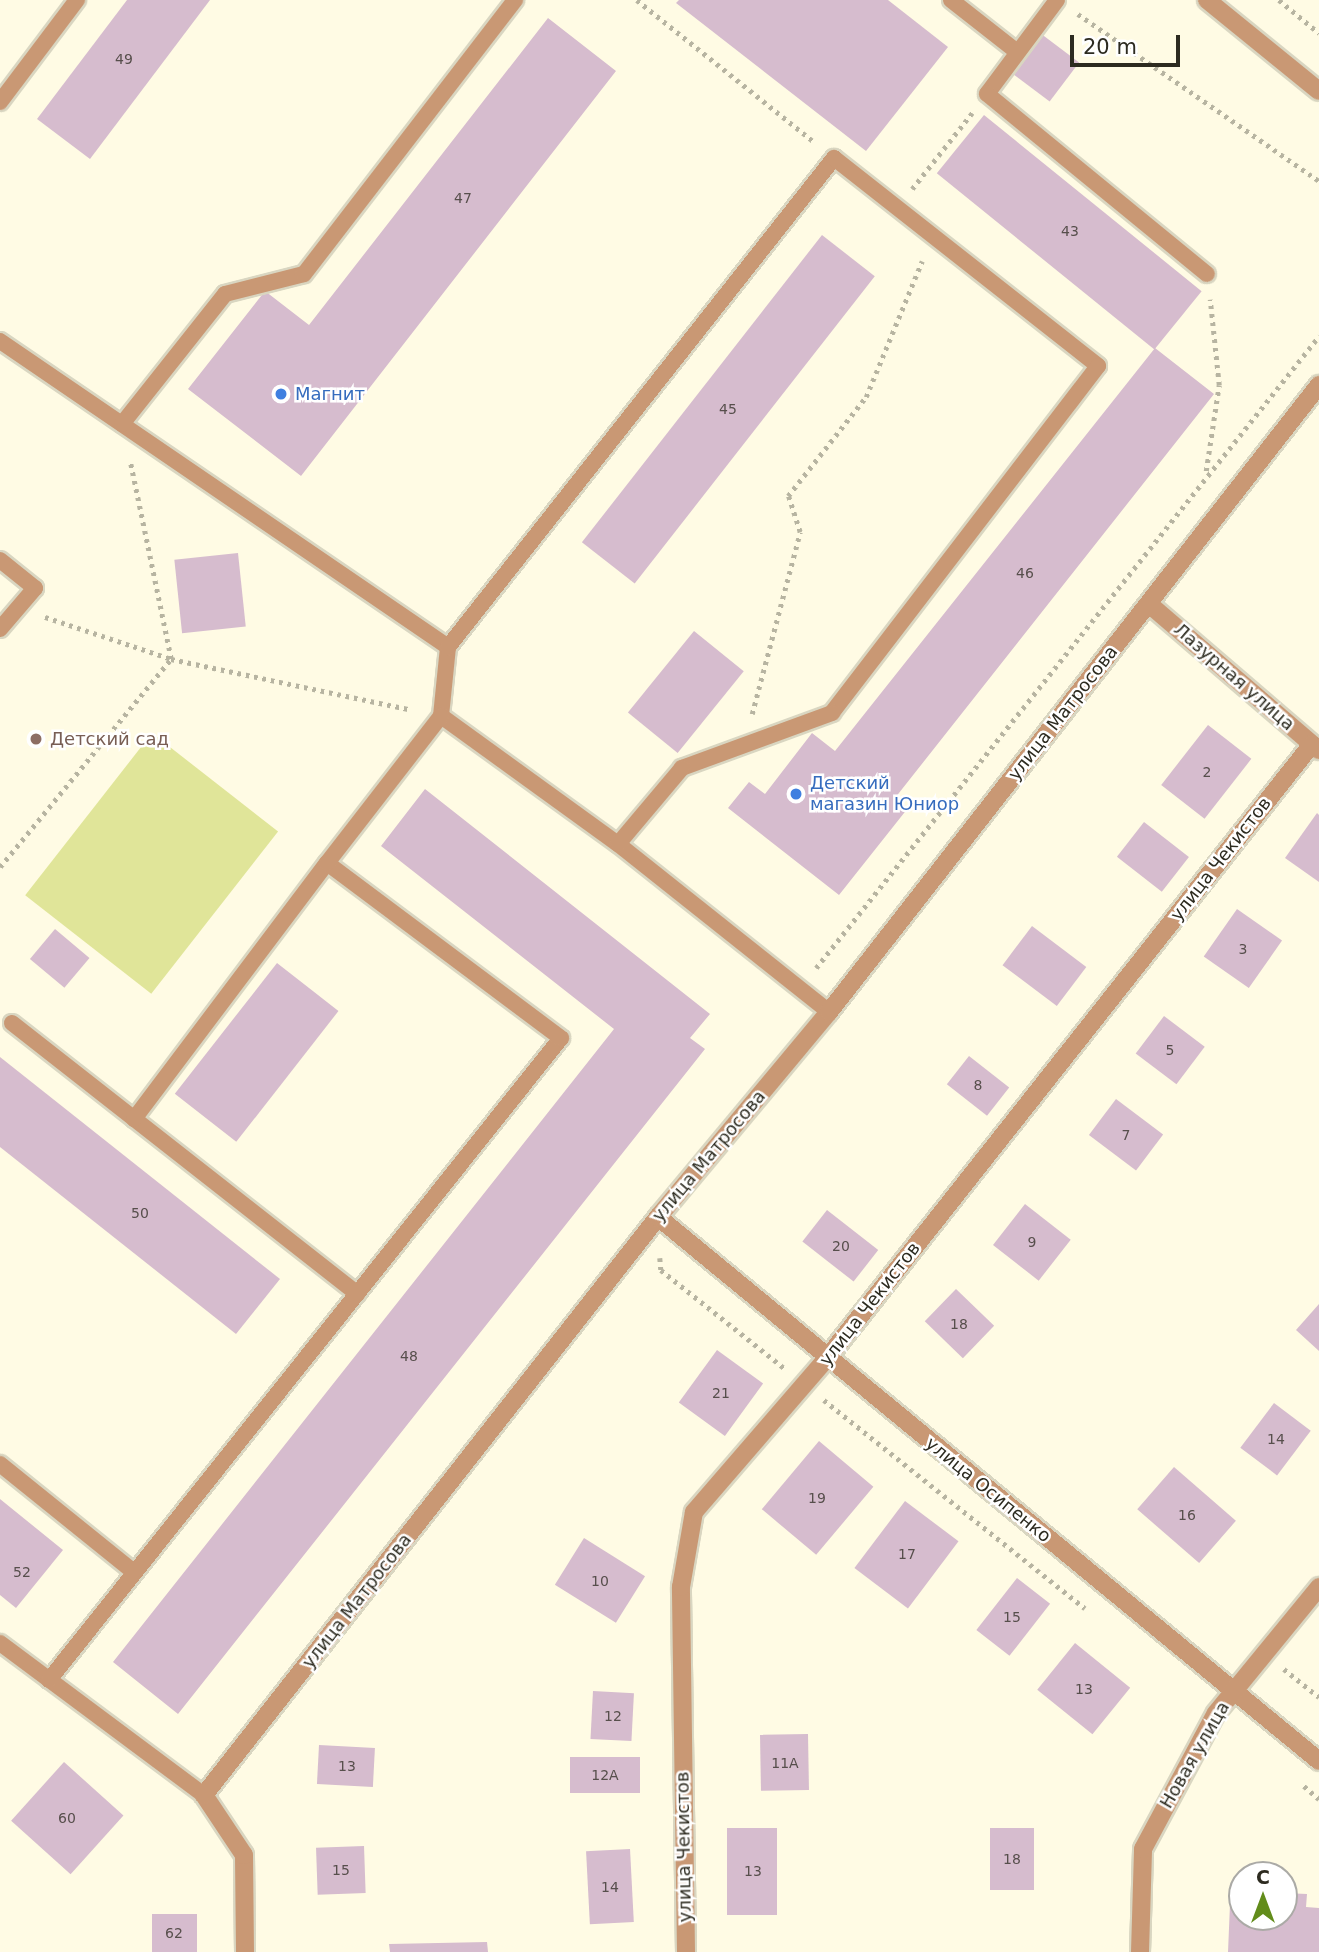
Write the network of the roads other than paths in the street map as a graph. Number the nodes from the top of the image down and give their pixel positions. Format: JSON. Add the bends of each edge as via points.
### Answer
{"nodes":[{"id":1,"x":77,"y":0,"type":"edge"},
{"id":2,"x":515,"y":0,"type":"edge"},
{"id":3,"x":951,"y":0,"type":"edge"},
{"id":4,"x":1207,"y":0,"type":"edge"},
{"id":5,"x":1063,"y":4,"type":"edge"},
{"id":6,"x":1016,"y":51,"type":"junction"},
{"id":7,"x":1319,"y":92,"type":"edge"},
{"id":8,"x":0,"y":102,"type":"edge"},
{"id":9,"x":1207,"y":274,"type":"road end"},
{"id":10,"x":0,"y":341,"type":"edge"},
{"id":11,"x":1319,"y":385,"type":"edge"},
{"id":12,"x":122,"y":424,"type":"junction"},
{"id":13,"x":0,"y":560,"type":"edge"},
{"id":14,"x":1149,"y":604,"type":"junction"},
{"id":15,"x":0,"y":629,"type":"edge"},
{"id":16,"x":448,"y":647,"type":"junction"},
{"id":17,"x":441,"y":716,"type":"junction"},
{"id":18,"x":1315,"y":747,"type":"edge"},
{"id":19,"x":618,"y":844,"type":"junction"},
{"id":20,"x":327,"y":863,"type":"junction"},
{"id":21,"x":829,"y":1012,"type":"junction"},
{"id":22,"x":12,"y":1023,"type":"dead end"},
{"id":23,"x":134,"y":1119,"type":"junction"},
{"id":24,"x":658,"y":1217,"type":"junction"},
{"id":25,"x":357,"y":1294,"type":"junction"},
{"id":26,"x":827,"y":1358,"type":"junction"},
{"id":27,"x":0,"y":1464,"type":"edge"},
{"id":28,"x":134,"y":1572,"type":"junction"},
{"id":29,"x":1319,"y":1587,"type":"edge"},
{"id":30,"x":0,"y":1643,"type":"edge"},
{"id":31,"x":49,"y":1680,"type":"junction"},
{"id":32,"x":1233,"y":1690,"type":"junction"},
{"id":33,"x":1319,"y":1761,"type":"edge"},
{"id":34,"x":204,"y":1795,"type":"junction"},
{"id":35,"x":245,"y":1952,"type":"edge"},
{"id":36,"x":686,"y":1952,"type":"edge"},
{"id":37,"x":1140,"y":1952,"type":"edge"}],
"edges":[{"from":1,"to":8,"type":"lane"},
{"from":2,"to":12,"type":"lane","via":[[304,274],[225,294]]},
{"from":3,"to":6,"type":"lane"},
{"from":4,"to":7,"type":"street"},
{"from":5,"to":6,"type":"lane"},
{"from":6,"to":9,"type":"lane","via":[[988,94]]},
{"from":10,"to":12,"type":"lane"},
{"from":11,"to":14,"type":"street","name":"улица Матросова"},
{"from":12,"to":16,"type":"lane"},
{"from":13,"to":15,"type":"lane","via":[[35,588]]},
{"from":14,"to":18,"type":"street","name":"Лазурная улица"},
{"from":14,"to":21,"type":"street","name":"улица Матросова"},
{"from":16,"to":17,"type":"lane"},
{"from":16,"to":19,"type":"lane","via":[[834,158],[1098,366],[832,713],[682,768]]},
{"from":17,"to":19,"type":"lane"},
{"from":17,"to":20,"type":"lane"},
{"from":18,"to":26,"type":"street","name":"улица Чекистов"},
{"from":19,"to":21,"type":"lane"},
{"from":20,"to":23,"type":"lane"},
{"from":20,"to":25,"type":"lane","via":[[561,1038]]},
{"from":21,"to":24,"type":"street","name":"улица Матросова"},
{"from":22,"to":23,"type":"lane"},
{"from":23,"to":25,"type":"lane"},
{"from":24,"to":26,"type":"street","name":"улица Осипенко"},
{"from":24,"to":34,"type":"street","name":"улица Матросова"},
{"from":25,"to":28,"type":"lane"},
{"from":26,"to":32,"type":"street","name":"улица Осипенко"},
{"from":26,"to":36,"type":"street","name":"улица Чекистов","via":[[694,1512],[681,1587]]},
{"from":27,"to":28,"type":"lane"},
{"from":28,"to":31,"type":"lane"},
{"from":29,"to":32,"type":"street","name":"Новая улица"},
{"from":30,"to":31,"type":"lane"},
{"from":31,"to":34,"type":"lane"},
{"from":32,"to":33,"type":"street","name":"улица Осипенко"},
{"from":32,"to":37,"type":"street","name":"Новая улица","via":[[1143,1849]]},
{"from":34,"to":35,"type":"street","via":[[244,1856]]}]}
